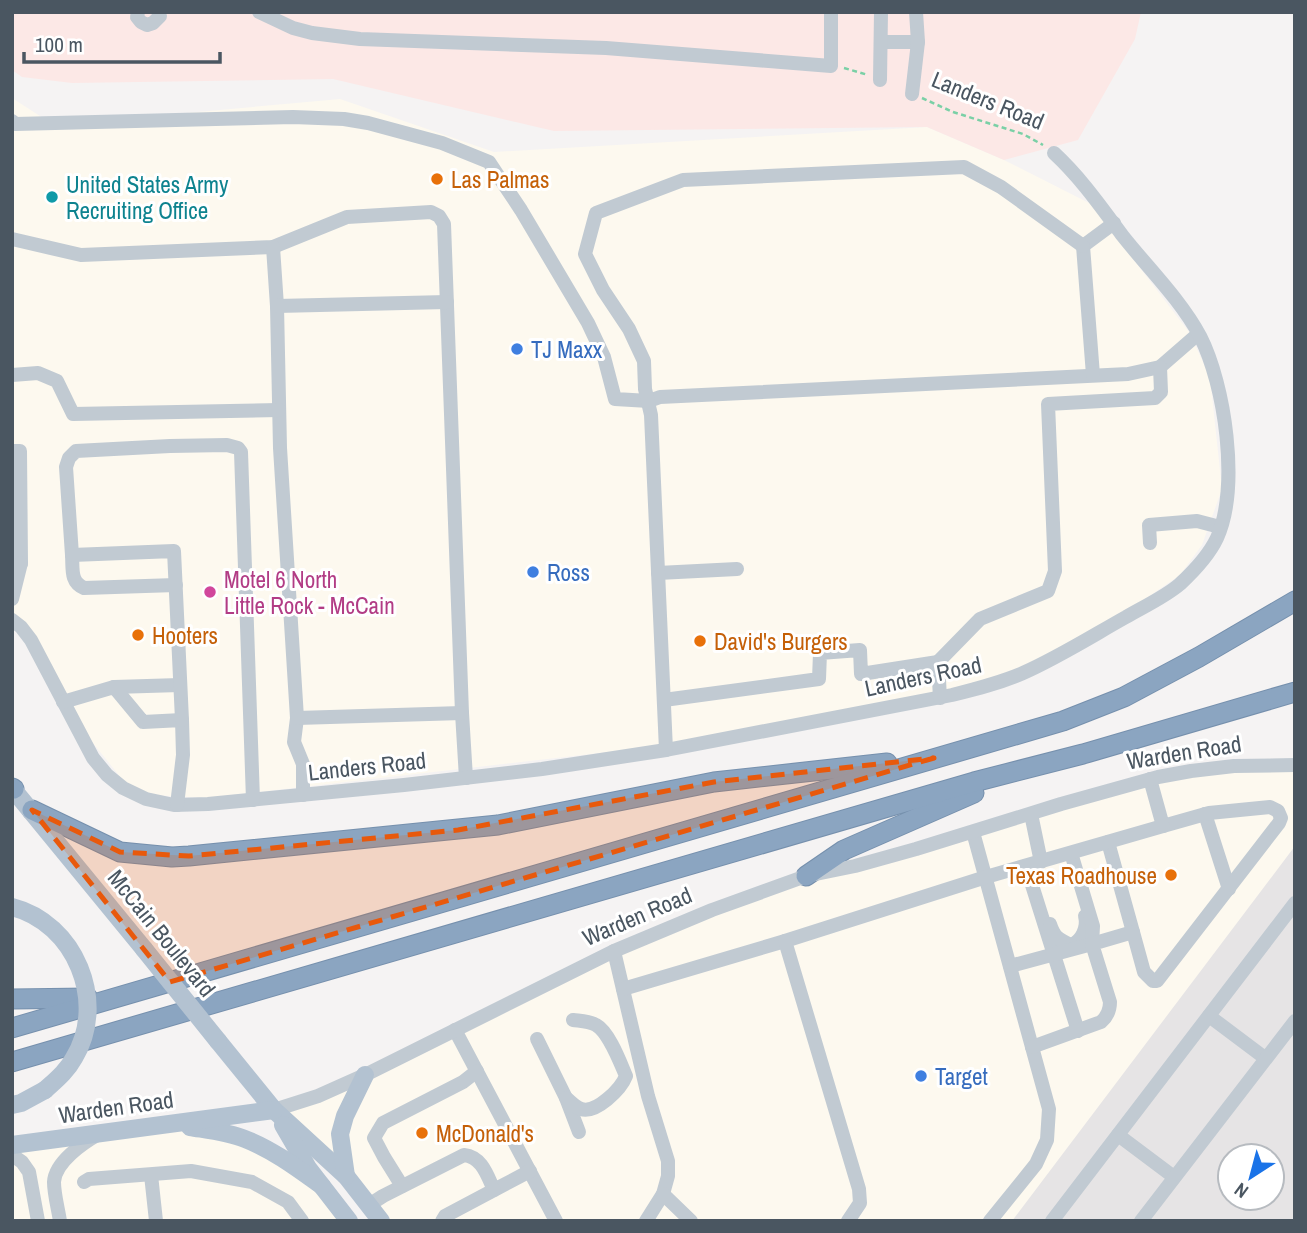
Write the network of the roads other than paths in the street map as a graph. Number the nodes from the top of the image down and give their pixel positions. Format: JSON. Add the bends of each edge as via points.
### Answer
{"nodes":[{"id":1,"x":138,"y":12,"type":"edge"},
{"id":2,"x":259,"y":12,"type":"edge"},
{"id":3,"x":831,"y":12,"type":"edge"},
{"id":4,"x":881,"y":12,"type":"edge"},
{"id":5,"x":916,"y":12,"type":"edge"},
{"id":6,"x":160,"y":16,"type":"dead end"},
{"id":7,"x":881,"y":42,"type":"junction"},
{"id":8,"x":918,"y":42,"type":"junction"},
{"id":9,"x":880,"y":80,"type":"road end"},
{"id":10,"x":912,"y":94,"type":"road end"},
{"id":11,"x":12,"y":121,"type":"edge"},
{"id":12,"x":1054,"y":153,"type":"road end"},
{"id":13,"x":1114,"y":223,"type":"junction"},
{"id":14,"x":12,"y":239,"type":"edge"},
{"id":15,"x":1083,"y":246,"type":"junction"},
{"id":16,"x":273,"y":247,"type":"junction"},
{"id":17,"x":447,"y":302,"type":"junction"},
{"id":18,"x":277,"y":306,"type":"junction"},
{"id":19,"x":1198,"y":334,"type":"junction"},
{"id":20,"x":1160,"y":366,"type":"junction"},
{"id":21,"x":12,"y":375,"type":"edge"},
{"id":22,"x":1093,"y":375,"type":"junction"},
{"id":23,"x":1047,"y":377,"type":"junction"},
{"id":24,"x":649,"y":401,"type":"junction"},
{"id":25,"x":1048,"y":404,"type":"junction"},
{"id":26,"x":279,"y":411,"type":"junction"},
{"id":27,"x":12,"y":451,"type":"edge"},
{"id":28,"x":1220,"y":527,"type":"junction"},
{"id":29,"x":1150,"y":543,"type":"dead end"},
{"id":30,"x":72,"y":555,"type":"junction"},
{"id":31,"x":16,"y":564,"type":"edge"},
{"id":32,"x":737,"y":569,"type":"dead end"},
{"id":33,"x":658,"y":573,"type":"junction"},
{"id":34,"x":176,"y":585,"type":"junction"},
{"id":35,"x":12,"y":599,"type":"edge"},
{"id":36,"x":1295,"y":601,"type":"edge"},
{"id":37,"x":12,"y":620,"type":"edge"},
{"id":38,"x":939,"y":662,"type":"junction"},
{"id":39,"x":180,"y":685,"type":"junction"},
{"id":40,"x":114,"y":687,"type":"junction"},
{"id":41,"x":1295,"y":692,"type":"edge"},
{"id":42,"x":940,"y":698,"type":"junction"},
{"id":43,"x":664,"y":700,"type":"junction"},
{"id":44,"x":63,"y":702,"type":"junction"},
{"id":45,"x":462,"y":713,"type":"junction"},
{"id":46,"x":297,"y":718,"type":"junction"},
{"id":47,"x":182,"y":720,"type":"junction"},
{"id":48,"x":666,"y":750,"type":"junction"},
{"id":49,"x":934,"y":758,"type":"junction"},
{"id":50,"x":1295,"y":765,"type":"edge"},
{"id":51,"x":1030,"y":768,"type":"junction"},
{"id":52,"x":466,"y":778,"type":"junction"},
{"id":53,"x":1150,"y":779,"type":"junction"},
{"id":54,"x":13,"y":788,"type":"edge"},
{"id":55,"x":303,"y":795,"type":"junction"},
{"id":56,"x":253,"y":800,"type":"junction"},
{"id":57,"x":177,"y":805,"type":"junction"},
{"id":58,"x":32,"y":810,"type":"junction"},
{"id":59,"x":1031,"y":814,"type":"junction"},
{"id":60,"x":1205,"y":814,"type":"junction"},
{"id":61,"x":1163,"y":826,"type":"junction"},
{"id":62,"x":973,"y":832,"type":"junction"},
{"id":63,"x":1108,"y":842,"type":"junction"},
{"id":64,"x":1071,"y":853,"type":"junction"},
{"id":65,"x":1041,"y":862,"type":"junction"},
{"id":66,"x":1028,"y":871,"type":"junction"},
{"id":67,"x":806,"y":876,"type":"junction"},
{"id":68,"x":1078,"y":876,"type":"junction"},
{"id":69,"x":986,"y":877,"type":"junction"},
{"id":70,"x":1228,"y":889,"type":"junction"},
{"id":71,"x":1295,"y":903,"type":"edge"},
{"id":72,"x":12,"y":907,"type":"edge"},
{"id":73,"x":1133,"y":932,"type":"junction"},
{"id":74,"x":785,"y":941,"type":"junction"},
{"id":75,"x":1092,"y":944,"type":"junction"},
{"id":76,"x":614,"y":951,"type":"junction"},
{"id":77,"x":1053,"y":954,"type":"junction"},
{"id":78,"x":1010,"y":966,"type":"junction"},
{"id":79,"x":623,"y":989,"type":"junction"},
{"id":80,"x":113,"y":998,"type":"junction"},
{"id":81,"x":12,"y":999,"type":"edge"},
{"id":82,"x":1209,"y":1016,"type":"junction"},
{"id":83,"x":573,"y":1020,"type":"dead end"},
{"id":84,"x":1295,"y":1021,"type":"edge"},
{"id":85,"x":12,"y":1028,"type":"edge"},
{"id":86,"x":455,"y":1030,"type":"junction"},
{"id":87,"x":1078,"y":1031,"type":"junction"},
{"id":88,"x":537,"y":1039,"type":"dead end"},
{"id":89,"x":1032,"y":1047,"type":"junction"},
{"id":90,"x":1265,"y":1058,"type":"junction"},
{"id":91,"x":12,"y":1062,"type":"edge"},
{"id":92,"x":642,"y":1068,"type":"junction"},
{"id":93,"x":477,"y":1071,"type":"junction"},
{"id":94,"x":365,"y":1075,"type":"junction"},
{"id":95,"x":626,"y":1076,"type":"junction"},
{"id":96,"x":566,"y":1098,"type":"junction"},
{"id":97,"x":12,"y":1105,"type":"edge"},
{"id":98,"x":274,"y":1110,"type":"junction"},
{"id":99,"x":173,"y":1124,"type":"junction"},
{"id":100,"x":579,"y":1132,"type":"dead end"},
{"id":101,"x":100,"y":1133,"type":"junction"},
{"id":102,"x":1118,"y":1135,"type":"junction"},
{"id":103,"x":12,"y":1145,"type":"edge"},
{"id":104,"x":12,"y":1155,"type":"edge"},
{"id":105,"x":530,"y":1171,"type":"junction"},
{"id":106,"x":151,"y":1175,"type":"junction"},
{"id":107,"x":346,"y":1176,"type":"junction"},
{"id":108,"x":1174,"y":1177,"type":"junction"},
{"id":109,"x":84,"y":1182,"type":"dead end"},
{"id":110,"x":321,"y":1186,"type":"junction"},
{"id":111,"x":402,"y":1186,"type":"junction"},
{"id":112,"x":494,"y":1190,"type":"junction"},
{"id":113,"x":663,"y":1194,"type":"junction"},
{"id":114,"x":369,"y":1205,"type":"junction"},
{"id":115,"x":38,"y":1221,"type":"edge"},
{"id":116,"x":60,"y":1221,"type":"edge"},
{"id":117,"x":156,"y":1221,"type":"edge"},
{"id":118,"x":302,"y":1221,"type":"edge"},
{"id":119,"x":349,"y":1221,"type":"edge"},
{"id":120,"x":381,"y":1221,"type":"edge"},
{"id":121,"x":442,"y":1221,"type":"edge"},
{"id":122,"x":556,"y":1221,"type":"edge"},
{"id":123,"x":646,"y":1221,"type":"edge"},
{"id":124,"x":691,"y":1221,"type":"edge"},
{"id":125,"x":848,"y":1221,"type":"edge"},
{"id":126,"x":990,"y":1221,"type":"edge"},
{"id":127,"x":1052,"y":1221,"type":"edge"},
{"id":128,"x":1141,"y":1221,"type":"edge"}],
"edges":[{"from":1,"to":6,"type":"street","via":[[147,25]]},
{"from":2,"to":3,"type":"street","via":[[293,28],[360,39],[606,48],[831,66]]},
{"from":4,"to":7,"type":"street"},
{"from":5,"to":8,"type":"street"},
{"from":7,"to":8,"type":"street"},
{"from":7,"to":9,"type":"street"},
{"from":8,"to":10,"type":"street"},
{"from":11,"to":24,"type":"street","via":[[344,119],[442,143],[489,162],[588,323],[604,357],[615,399]]},
{"from":12,"to":13,"type":"street","name":"Landers Road"},
{"from":13,"to":15,"type":"street"},
{"from":13,"to":19,"type":"street","name":"Landers Road"},
{"from":14,"to":16,"type":"street","via":[[82,255]]},
{"from":15,"to":22,"type":"street"},
{"from":15,"to":24,"type":"street","via":[[1001,187],[964,167],[683,180],[662,187],[596,213],[585,254],[644,361]]},
{"from":16,"to":17,"type":"street","via":[[347,217],[430,212],[444,224]]},
{"from":16,"to":18,"type":"street"},
{"from":17,"to":18,"type":"street"},
{"from":17,"to":45,"type":"street"},
{"from":18,"to":26,"type":"street"},
{"from":19,"to":20,"type":"street"},
{"from":19,"to":28,"type":"street","name":"Landers Road","via":[[1214,370],[1225,427],[1228,484]]},
{"from":20,"to":22,"type":"street","via":[[1128,374]]},
{"from":20,"to":25,"type":"street","via":[[1161,392],[1155,398]]},
{"from":21,"to":26,"type":"street","via":[[38,373],[57,382],[73,414]]},
{"from":22,"to":23,"type":"street"},
{"from":23,"to":24,"type":"street"},
{"from":23,"to":25,"type":"street"},
{"from":24,"to":33,"type":"street"},
{"from":25,"to":38,"type":"street","via":[[1055,571],[1048,591],[980,619]]},
{"from":26,"to":46,"type":"street"},
{"from":27,"to":31,"type":"street","via":[[19,450]]},
{"from":28,"to":29,"type":"street","via":[[1196,521],[1149,525]]},
{"from":28,"to":42,"type":"street","name":"Landers Road","via":[[1204,558],[1178,586],[1024,673]]},
{"from":30,"to":34,"type":"street","via":[[73,580],[85,588]]},
{"from":30,"to":34,"type":"street","via":[[174,551]]},
{"from":30,"to":56,"type":"street","via":[[66,467],[76,451],[238,447]]},
{"from":31,"to":35,"type":"street"},
{"from":32,"to":33,"type":"street"},
{"from":33,"to":43,"type":"street"},
{"from":34,"to":39,"type":"street"},
{"from":36,"to":49,"type":"highway","via":[[1124,697],[1063,721]]},
{"from":37,"to":44,"type":"street","name":"Landers Road","via":[[31,640]]},
{"from":38,"to":42,"type":"street"},
{"from":38,"to":43,"type":"street","via":[[861,674],[860,650],[820,653],[819,679]]},
{"from":39,"to":40,"type":"street"},
{"from":39,"to":47,"type":"street"},
{"from":40,"to":44,"type":"street"},
{"from":40,"to":47,"type":"street","via":[[143,722]]},
{"from":41,"to":51,"type":"highway"},
{"from":42,"to":48,"type":"street","name":"Landers Road"},
{"from":43,"to":48,"type":"street"},
{"from":44,"to":57,"type":"street","name":"Landers Road","via":[[107,775],[146,799]]},
{"from":45,"to":46,"type":"street"},
{"from":45,"to":52,"type":"street"},
{"from":46,"to":55,"type":"street","via":[[293,742],[303,764]]},
{"from":47,"to":57,"type":"street"},
{"from":48,"to":52,"type":"street","name":"Landers Road"},
{"from":49,"to":58,"type":"highway","via":[[714,782],[498,825],[172,857],[120,852]]},
{"from":49,"to":80,"type":"highway"},
{"from":50,"to":53,"type":"street","name":"Warden Road","via":[[1234,766]]},
{"from":51,"to":67,"type":"highway","via":[[844,850]]},
{"from":51,"to":91,"type":"highway"},
{"from":52,"to":55,"type":"street","name":"Landers Road"},
{"from":53,"to":59,"type":"street","name":"Warden Road"},
{"from":53,"to":61,"type":"street"},
{"from":54,"to":58,"type":"main road","name":"McCain Boulevard"},
{"from":55,"to":56,"type":"street","name":"Landers Road"},
{"from":56,"to":57,"type":"street","name":"Landers Road"},
{"from":58,"to":98,"type":"main road","name":"McCain Boulevard","bridge":true},
{"from":59,"to":62,"type":"street","name":"Warden Road"},
{"from":59,"to":65,"type":"street"},
{"from":60,"to":61,"type":"street"},
{"from":60,"to":70,"type":"street"},
{"from":60,"to":70,"type":"street","via":[[1270,807],[1280,814],[1279,823]]},
{"from":61,"to":63,"type":"street"},
{"from":62,"to":67,"type":"street","name":"Warden Road"},
{"from":62,"to":69,"type":"street"},
{"from":63,"to":64,"type":"street"},
{"from":63,"to":73,"type":"street"},
{"from":64,"to":65,"type":"street"},
{"from":64,"to":68,"type":"street"},
{"from":65,"to":66,"type":"street"},
{"from":66,"to":68,"type":"street","via":[[1036,881],[1052,931],[1071,945],[1087,923]]},
{"from":66,"to":69,"type":"street"},
{"from":66,"to":77,"type":"street"},
{"from":67,"to":76,"type":"street","name":"Warden Road"},
{"from":68,"to":75,"type":"street","via":[[1093,926]]},
{"from":69,"to":74,"type":"street"},
{"from":69,"to":78,"type":"street"},
{"from":70,"to":73,"type":"street","via":[[1157,981],[1144,972]]},
{"from":71,"to":82,"type":"street"},
{"from":72,"to":97,"type":"main road","bridge":true,"via":[[47,923],[63,939],[85,981],[88,1015],[75,1058],[60,1076],[45,1090]]},
{"from":73,"to":75,"type":"street"},
{"from":74,"to":79,"type":"street"},
{"from":74,"to":125,"type":"street","via":[[859,1189],[860,1203]]},
{"from":75,"to":77,"type":"street"},
{"from":75,"to":87,"type":"street","via":[[1110,1008],[1101,1022]]},
{"from":76,"to":79,"type":"street"},
{"from":76,"to":86,"type":"street","name":"Warden Road"},
{"from":77,"to":78,"type":"street"},
{"from":77,"to":87,"type":"street"},
{"from":78,"to":89,"type":"street"},
{"from":79,"to":92,"type":"street"},
{"from":80,"to":81,"type":"highway"},
{"from":80,"to":85,"type":"highway"},
{"from":82,"to":90,"type":"street"},
{"from":82,"to":102,"type":"street"},
{"from":83,"to":95,"type":"street","via":[[590,1022],[605,1033]]},
{"from":84,"to":90,"type":"street"},
{"from":86,"to":93,"type":"street"},
{"from":86,"to":94,"type":"street","name":"Warden Road"},
{"from":87,"to":89,"type":"street"},
{"from":88,"to":96,"type":"street"},
{"from":89,"to":126,"type":"street","via":[[1049,1109],[1047,1140],[1036,1164]]},
{"from":90,"to":108,"type":"street"},
{"from":92,"to":95,"type":"street"},
{"from":92,"to":113,"type":"street","via":[[668,1161]]},
{"from":93,"to":105,"type":"street"},
{"from":93,"to":111,"type":"street","via":[[383,1123],[374,1138]]},
{"from":94,"to":98,"type":"street","name":"Warden Road"},
{"from":94,"to":107,"type":"main road","via":[[341,1134]]},
{"from":95,"to":96,"type":"street","via":[[616,1092],[590,1109],[583,1110]]},
{"from":96,"to":100,"type":"street"},
{"from":98,"to":99,"type":"main road","name":"Warden Road"},
{"from":98,"to":107,"type":"main road","name":"McCain Boulevard"},
{"from":98,"to":110,"type":"main road","name":"McCain Boulevard"},
{"from":99,"to":101,"type":"main road","name":"Warden Road"},
{"from":99,"to":110,"type":"main road","via":[[247,1140],[285,1159]]},
{"from":101,"to":103,"type":"main road","name":"Warden Road"},
{"from":101,"to":116,"type":"street","via":[[72,1153],[58,1171],[54,1184]]},
{"from":102,"to":108,"type":"street"},
{"from":102,"to":127,"type":"street"},
{"from":104,"to":115,"type":"street","via":[[29,1172]]},
{"from":105,"to":112,"type":"street"},
{"from":105,"to":122,"type":"street"},
{"from":106,"to":109,"type":"street"},
{"from":106,"to":117,"type":"street"},
{"from":106,"to":118,"type":"street","via":[[191,1171],[252,1182],[288,1202]]},
{"from":107,"to":114,"type":"main road","name":"McCain Boulevard"},
{"from":108,"to":128,"type":"street"},
{"from":110,"to":119,"type":"main road","name":"McCain Boulevard"},
{"from":111,"to":112,"type":"street","via":[[464,1155],[480,1162]]},
{"from":111,"to":114,"type":"street"},
{"from":112,"to":121,"type":"street"},
{"from":113,"to":123,"type":"street"},
{"from":113,"to":124,"type":"street"},
{"from":114,"to":120,"type":"main road","name":"McCain Boulevard"}]}
